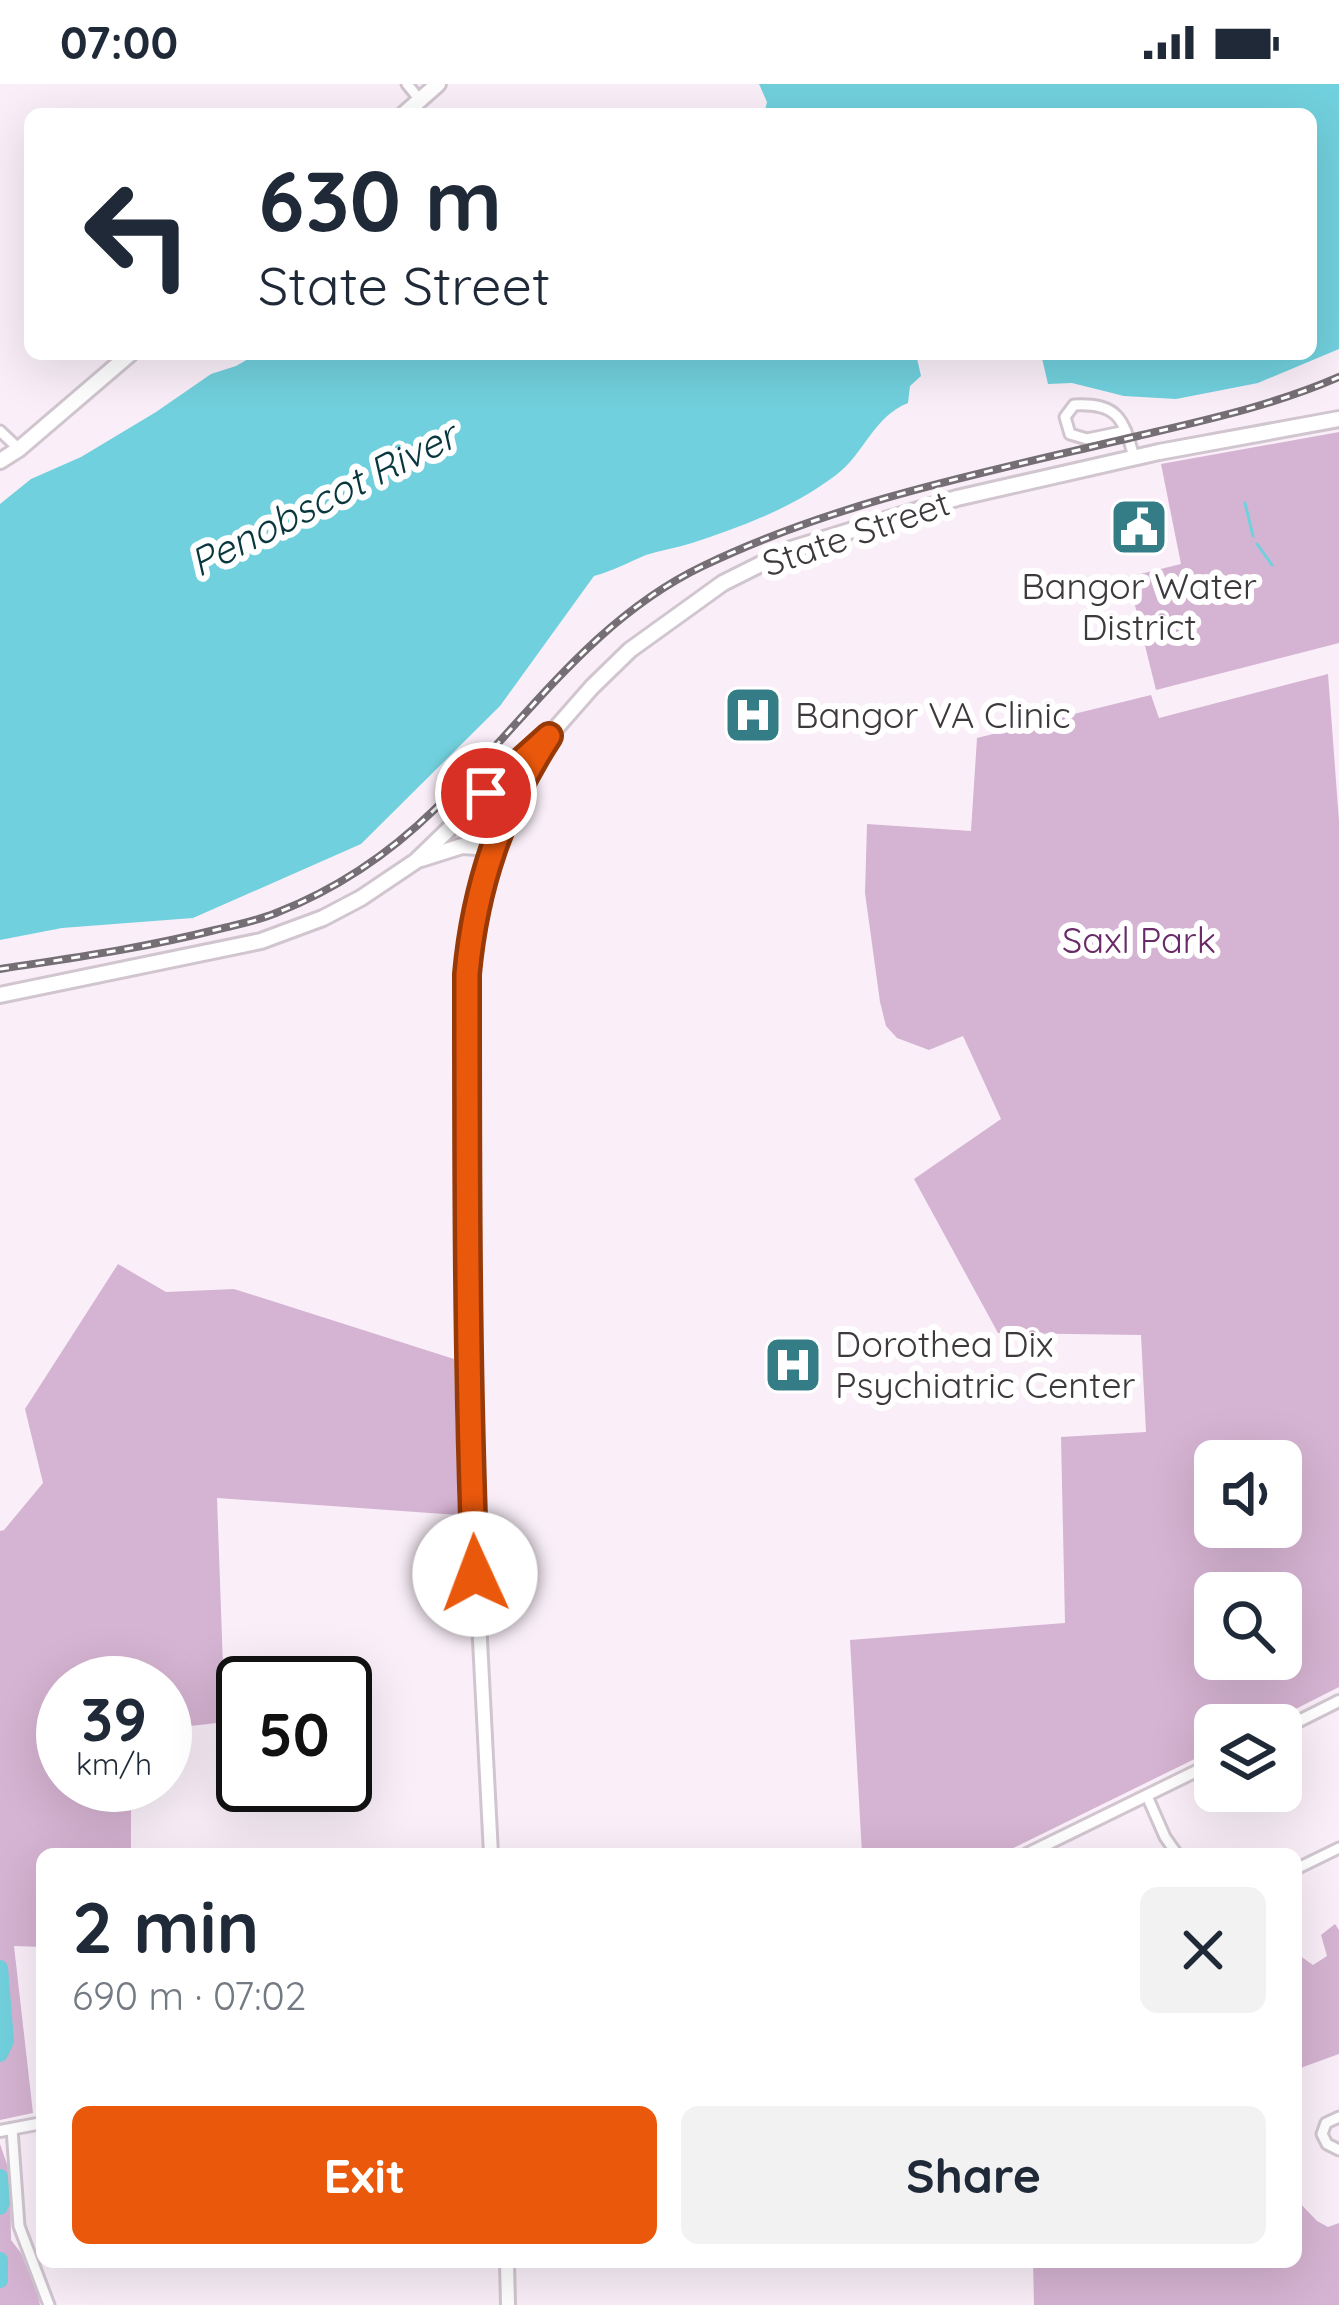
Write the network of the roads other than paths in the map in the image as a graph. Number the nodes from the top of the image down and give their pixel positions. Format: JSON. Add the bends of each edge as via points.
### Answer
{"nodes":[{"id":1,"x":407,"y":84,"type":"edge"},
{"id":2,"x":438,"y":84,"type":"edge"},
{"id":3,"x":420,"y":100,"type":"junction"},
{"id":4,"x":411,"y":108,"type":"edge"},
{"id":5,"x":123,"y":360,"type":"edge"},
{"id":6,"x":1339,"y":419,"type":"edge"},
{"id":7,"x":0,"y":431,"type":"edge"},
{"id":8,"x":1126,"y":431,"type":"junction"},
{"id":9,"x":19,"y":448,"type":"junction"},
{"id":10,"x":1134,"y":458,"type":"junction"},
{"id":11,"x":0,"y":461,"type":"edge"},
{"id":12,"x":549,"y":736,"type":"junction"},
{"id":13,"x":459,"y":819,"type":"junction"},
{"id":14,"x":498,"y":830,"type":"junction"},
{"id":15,"x":492,"y":848,"type":"junction"},
{"id":16,"x":416,"y":861,"type":"junction"},
{"id":17,"x":0,"y":995,"type":"edge"},
{"id":18,"x":1339,"y":1701,"type":"edge"},
{"id":19,"x":1302,"y":1720,"type":"edge"},
{"id":20,"x":1194,"y":1772,"type":"edge"},
{"id":21,"x":1147,"y":1796,"type":"junction"},
{"id":22,"x":491,"y":1848,"type":"edge"},
{"id":23,"x":1039,"y":1848,"type":"edge"},
{"id":24,"x":1173,"y":1848,"type":"edge"},
{"id":25,"x":1339,"y":1848,"type":"edge"},
{"id":26,"x":1302,"y":1866,"type":"edge"},
{"id":27,"x":1339,"y":2116,"type":"edge"},
{"id":28,"x":36,"y":2123,"type":"edge"},
{"id":29,"x":6,"y":2130,"type":"edge"},
{"id":30,"x":1339,"y":2150,"type":"edge"},
{"id":31,"x":507,"y":2268,"type":"edge"},
{"id":32,"x":49,"y":2305,"type":"edge"},
{"id":33,"x":508,"y":2305,"type":"edge"}],
"edges":[{"from":1,"to":3,"type":"street"},
{"from":2,"to":3,"type":"main road"},
{"from":3,"to":4,"type":"main road"},
{"from":5,"to":9,"type":"main road"},
{"from":6,"to":10,"type":"main road","name":"State Street"},
{"from":7,"to":9,"type":"street"},
{"from":8,"to":8,"type":"street","via":[[1111,409],[1094,405],[1074,405],[1065,417],[1070,434],[1087,440]]},
{"from":8,"to":10,"type":"street"},
{"from":9,"to":11,"type":"main road"},
{"from":10,"to":12,"type":"main road","name":"State Street","via":[[914,509],[754,566],[630,650]]},
{"from":12,"to":13,"type":"main road","name":"State Street"},
{"from":12,"to":14,"type":"main road"},
{"from":13,"to":14,"type":"main road"},
{"from":13,"to":16,"type":"main road","name":"State Street"},
{"from":14,"to":15,"type":"main road"},
{"from":15,"to":16,"type":"main road","via":[[462,846]]},
{"from":15,"to":22,"type":"main road","via":[[467,974],[469,1426]]},
{"from":16,"to":17,"type":"main road","name":"State Street","via":[[323,918],[261,941]]},
{"from":18,"to":19,"type":"street"},
{"from":20,"to":21,"type":"street"},
{"from":21,"to":23,"type":"street"},
{"from":21,"to":24,"type":"street"},
{"from":25,"to":26,"type":"street"},
{"from":27,"to":30,"type":"street","via":[[1322,2134]]},
{"from":28,"to":29,"type":"street"},
{"from":29,"to":32,"type":"street","via":[[19,2226]]},
{"from":31,"to":33,"type":"main road"}]}
